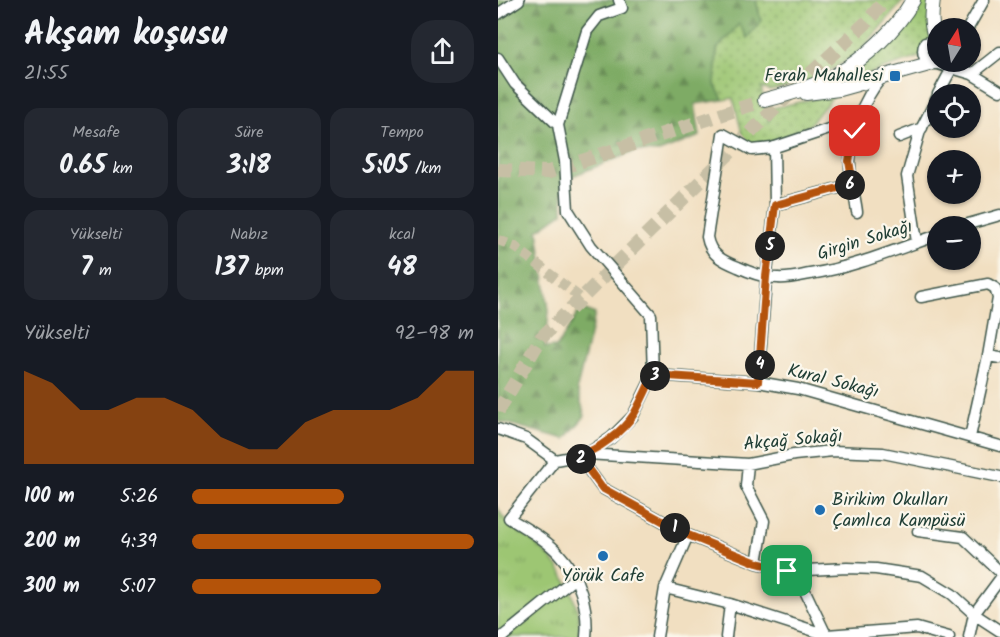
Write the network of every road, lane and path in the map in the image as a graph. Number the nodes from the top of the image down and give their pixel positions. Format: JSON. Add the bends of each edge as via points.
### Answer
{"nodes":[{"id":1,"x":519,"y":0,"type":"edge"},
{"id":2,"x":619,"y":0,"type":"edge"},
{"id":3,"x":914,"y":0,"type":"edge"},
{"id":4,"x":933,"y":0,"type":"edge"},
{"id":5,"x":984,"y":0,"type":"edge"},
{"id":6,"x":498,"y":14,"type":"edge"},
{"id":7,"x":931,"y":18,"type":"edge"},
{"id":8,"x":975,"y":18,"type":"edge"},
{"id":9,"x":927,"y":43,"type":"edge"},
{"id":10,"x":1000,"y":52,"type":"edge"},
{"id":11,"x":498,"y":58,"type":"edge"},
{"id":12,"x":927,"y":61,"type":"edge"},
{"id":13,"x":927,"y":65,"type":"edge"},
{"id":14,"x":968,"y":72,"type":"edge"},
{"id":15,"x":972,"y":74,"type":"junction"},
{"id":16,"x":881,"y":78,"type":"junction"},
{"id":17,"x":1000,"y":91,"type":"edge"},
{"id":18,"x":927,"y":118,"type":"edge"},
{"id":19,"x":859,"y":119,"type":"junction"},
{"id":20,"x":558,"y":125,"type":"junction"},
{"id":21,"x":922,"y":128,"type":"junction"},
{"id":22,"x":899,"y":137,"type":"dead end"},
{"id":23,"x":774,"y":147,"type":"junction"},
{"id":24,"x":853,"y":184,"type":"junction"},
{"id":25,"x":775,"y":205,"type":"junction"},
{"id":26,"x":857,"y":212,"type":"dead end"},
{"id":27,"x":1000,"y":215,"type":"edge"},
{"id":28,"x":981,"y":220,"type":"edge"},
{"id":29,"x":927,"y":239,"type":"edge"},
{"id":30,"x":917,"y":242,"type":"junction"},
{"id":31,"x":766,"y":277,"type":"junction"},
{"id":32,"x":921,"y":297,"type":"dead end"},
{"id":33,"x":999,"y":298,"type":"edge"},
{"id":34,"x":988,"y":356,"type":"junction"},
{"id":35,"x":1000,"y":358,"type":"edge"},
{"id":36,"x":653,"y":375,"type":"junction"},
{"id":37,"x":758,"y":382,"type":"junction"},
{"id":38,"x":498,"y":429,"type":"edge"},
{"id":39,"x":970,"y":437,"type":"junction"},
{"id":40,"x":1000,"y":446,"type":"edge"},
{"id":41,"x":583,"y":455,"type":"junction"},
{"id":42,"x":555,"y":460,"type":"junction"},
{"id":43,"x":748,"y":464,"type":"junction"},
{"id":44,"x":1000,"y":477,"type":"edge"},
{"id":45,"x":918,"y":531,"type":"dead end"},
{"id":46,"x":688,"y":535,"type":"junction"},
{"id":47,"x":757,"y":563,"type":"junction"},
{"id":48,"x":795,"y":570,"type":"junction"},
{"id":49,"x":1000,"y":572,"type":"edge"},
{"id":50,"x":575,"y":578,"type":"junction"},
{"id":51,"x":998,"y":586,"type":"edge"},
{"id":52,"x":665,"y":588,"type":"junction"},
{"id":53,"x":730,"y":604,"type":"junction"},
{"id":54,"x":974,"y":614,"type":"junction"},
{"id":55,"x":1000,"y":631,"type":"edge"},
{"id":56,"x":917,"y":632,"type":"edge"},
{"id":57,"x":827,"y":636,"type":"edge"},
{"id":58,"x":502,"y":637,"type":"edge"},
{"id":59,"x":586,"y":637,"type":"edge"},
{"id":60,"x":657,"y":637,"type":"edge"},
{"id":61,"x":726,"y":637,"type":"edge"},
{"id":62,"x":950,"y":637,"type":"edge"},
{"id":63,"x":969,"y":637,"type":"edge"}],
"edges":[{"from":1,"to":6,"type":"street"},
{"from":2,"to":20,"type":"street","via":[[622,8],[599,16],[587,31]]},
{"from":3,"to":16,"type":"main road","via":[[894,26],[856,62],[809,87],[765,100]]},
{"from":4,"to":7,"type":"main road"},
{"from":5,"to":8,"type":"street"},
{"from":9,"to":12,"type":"street","via":[[923,48]]},
{"from":10,"to":15,"type":"street"},
{"from":11,"to":20,"type":"street","via":[[515,84]]},
{"from":13,"to":16,"type":"main road"},
{"from":14,"to":15,"type":"street"},
{"from":15,"to":17,"type":"street"},
{"from":16,"to":19,"type":"street","via":[[870,92]]},
{"from":18,"to":21,"type":"street"},
{"from":19,"to":23,"type":"street"},
{"from":19,"to":24,"type":"street","via":[[849,161]]},
{"from":20,"to":36,"type":"street","via":[[568,210],[591,246],[651,315]]},
{"from":21,"to":22,"type":"street"},
{"from":21,"to":30,"type":"street","via":[[908,176]]},
{"from":23,"to":25,"type":"street"},
{"from":23,"to":31,"type":"street","name":"Girgin Sokağı","via":[[752,150],[723,134],[707,237],[713,252],[724,262]]},
{"from":24,"to":25,"type":"street"},
{"from":24,"to":26,"type":"street"},
{"from":25,"to":31,"type":"street"},
{"from":27,"to":28,"type":"street"},
{"from":29,"to":30,"type":"street","name":"Girgin Sokağı"},
{"from":30,"to":31,"type":"street","name":"Girgin Sokağı","via":[[834,270],[788,278]]},
{"from":31,"to":37,"type":"street"},
{"from":32,"to":33,"type":"street","via":[[988,284],[995,288]]},
{"from":33,"to":34,"type":"street"},
{"from":34,"to":35,"type":"street"},
{"from":34,"to":39,"type":"street"},
{"from":36,"to":37,"type":"street","name":"Kural Sokağı"},
{"from":36,"to":41,"type":"street","via":[[633,416],[611,438]]},
{"from":37,"to":39,"type":"street","name":"Kural Sokağı","via":[[798,389]]},
{"from":38,"to":42,"type":"street","via":[[526,439]]},
{"from":39,"to":40,"type":"street","name":"Kural Sokağı"},
{"from":41,"to":42,"type":"street"},
{"from":41,"to":43,"type":"street","name":"Akçağ Sokağı"},
{"from":41,"to":46,"type":"street","via":[[602,488]]},
{"from":42,"to":50,"type":"street","via":[[509,518],[558,552]]},
{"from":43,"to":44,"type":"street","name":"Akçağ Sokağı","via":[[833,452],[883,453]]},
{"from":43,"to":47,"type":"street","via":[[746,486],[764,521]]},
{"from":45,"to":49,"type":"street","via":[[963,537]]},
{"from":46,"to":47,"type":"street"},
{"from":46,"to":52,"type":"street"},
{"from":47,"to":48,"type":"street"},
{"from":48,"to":54,"type":"street","via":[[876,569],[922,576],[952,594]]},
{"from":48,"to":57,"type":"street"},
{"from":50,"to":58,"type":"street"},
{"from":50,"to":59,"type":"street","via":[[584,604]]},
{"from":51,"to":54,"type":"street"},
{"from":52,"to":53,"type":"street"},
{"from":52,"to":60,"type":"street"},
{"from":53,"to":57,"type":"street"},
{"from":53,"to":61,"type":"street"},
{"from":54,"to":55,"type":"street"},
{"from":54,"to":63,"type":"street"},
{"from":56,"to":57,"type":"street"},
{"from":56,"to":62,"type":"street"}]}
